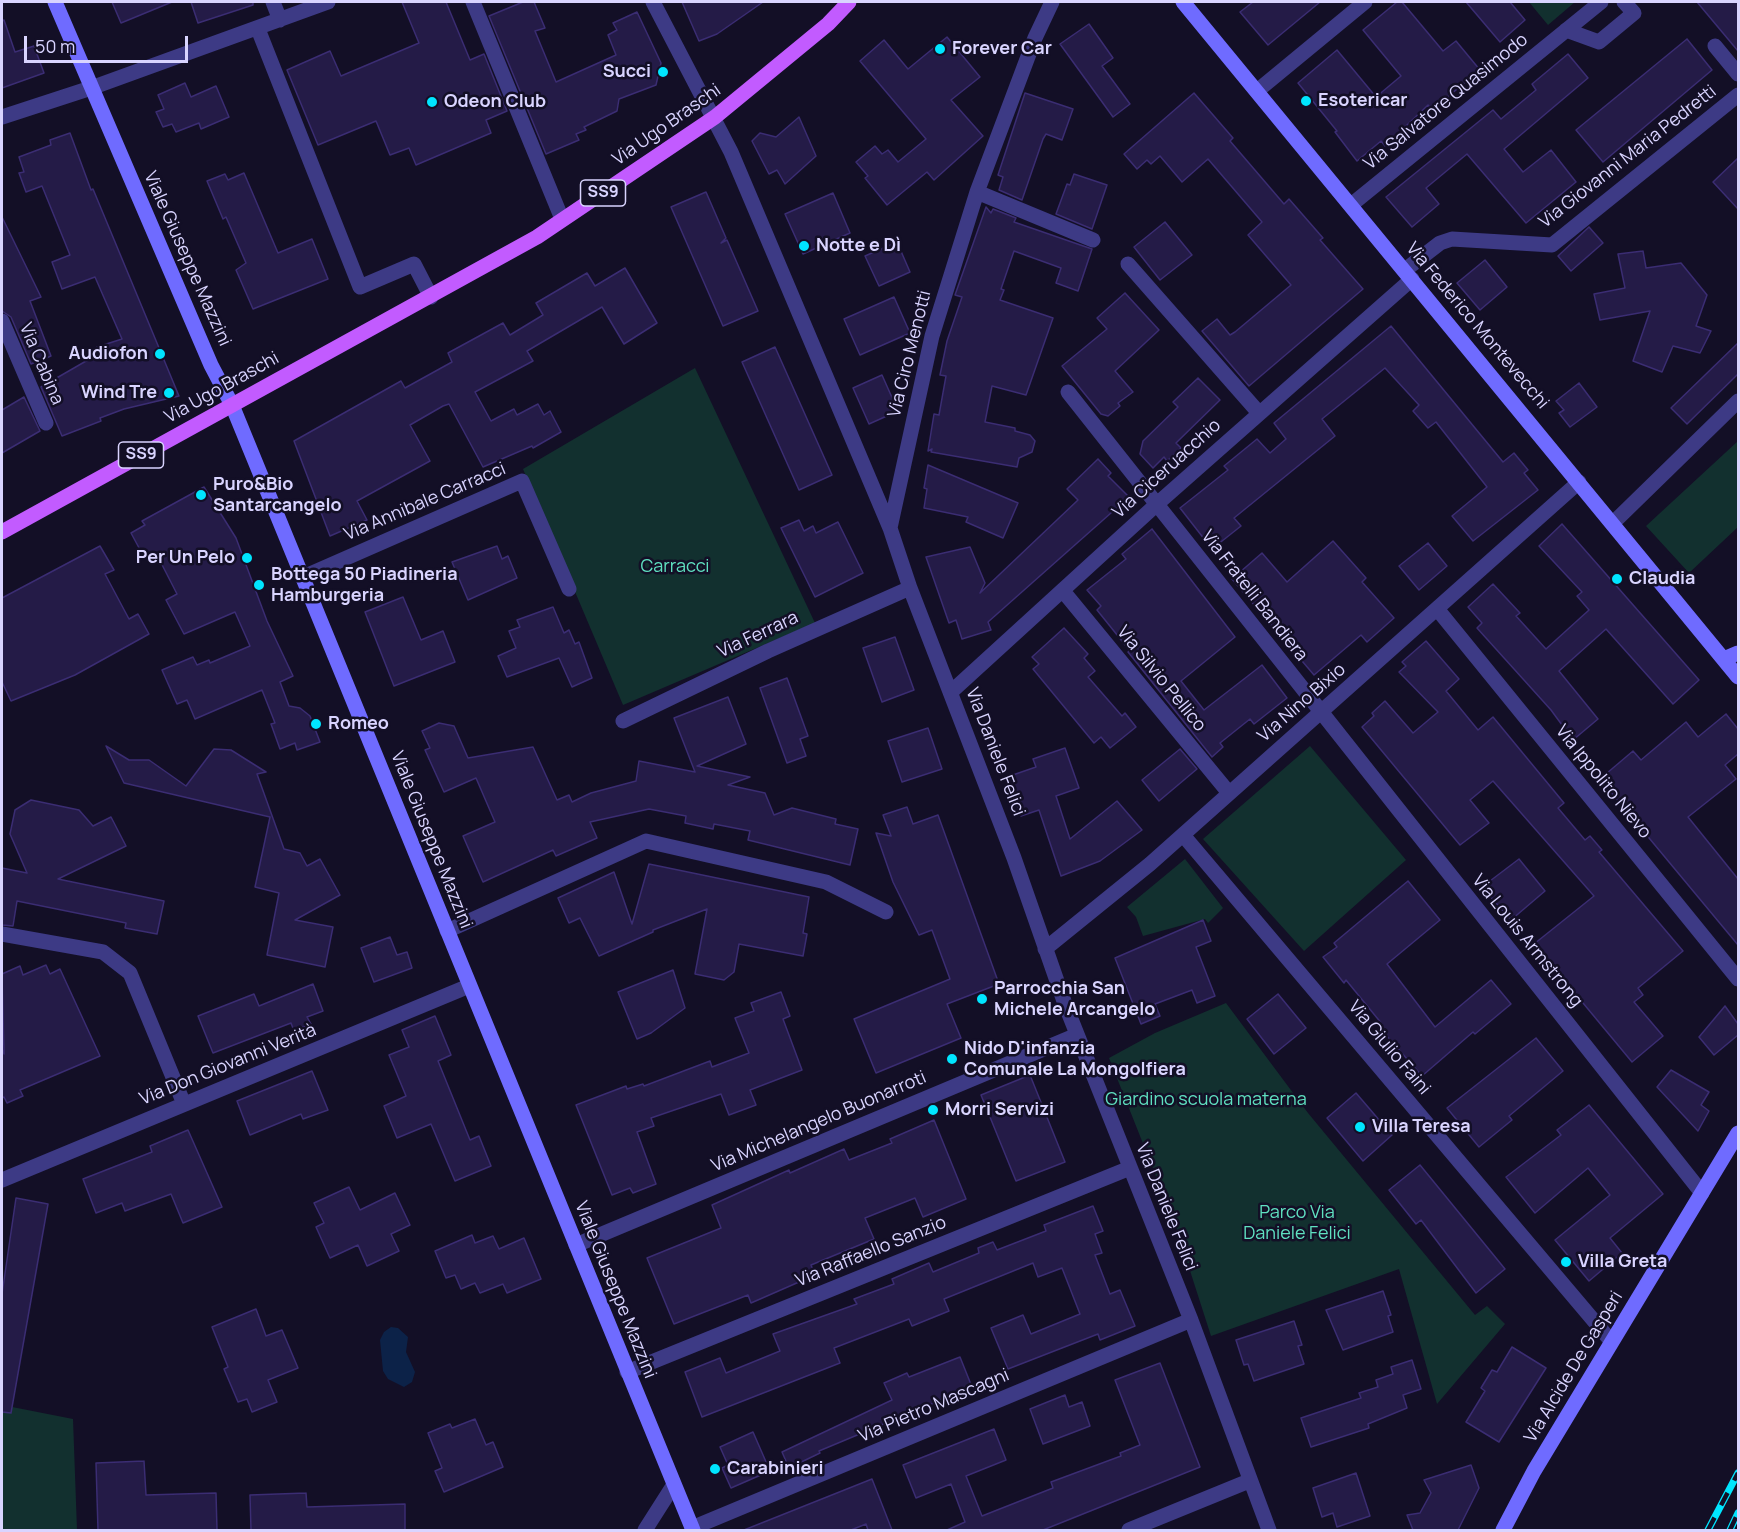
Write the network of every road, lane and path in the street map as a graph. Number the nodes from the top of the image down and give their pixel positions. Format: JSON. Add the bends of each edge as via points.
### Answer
{"nodes":[{"id":1,"x":56,"y":2,"type":"edge"},
{"id":2,"x":273,"y":2,"type":"edge"},
{"id":3,"x":328,"y":2,"type":"edge"},
{"id":4,"x":473,"y":2,"type":"edge"},
{"id":5,"x":653,"y":2,"type":"edge"},
{"id":6,"x":849,"y":2,"type":"edge"},
{"id":7,"x":1052,"y":2,"type":"edge"},
{"id":8,"x":1183,"y":2,"type":"edge"},
{"id":9,"x":1365,"y":2,"type":"edge"},
{"id":10,"x":1601,"y":2,"type":"edge"},
{"id":11,"x":1624,"y":2,"type":"edge"},
{"id":12,"x":280,"y":20,"type":"junction"},
{"id":13,"x":258,"y":29,"type":"junction"},
{"id":14,"x":1566,"y":30,"type":"junction"},
{"id":15,"x":1715,"y":46,"type":"dead end"},
{"id":16,"x":1738,"y":74,"type":"edge"},
{"id":17,"x":91,"y":88,"type":"junction"},
{"id":18,"x":1257,"y":91,"type":"junction"},
{"id":19,"x":1738,"y":95,"type":"edge"},
{"id":20,"x":2,"y":117,"type":"edge"},
{"id":21,"x":715,"y":117,"type":"junction"},
{"id":22,"x":977,"y":192,"type":"junction"},
{"id":23,"x":1351,"y":205,"type":"junction"},
{"id":24,"x":562,"y":219,"type":"junction"},
{"id":25,"x":1093,"y":240,"type":"dead end"},
{"id":26,"x":1128,"y":264,"type":"dead end"},
{"id":27,"x":1409,"y":274,"type":"junction"},
{"id":28,"x":431,"y":297,"type":"junction"},
{"id":29,"x":2,"y":321,"type":"edge"},
{"id":30,"x":1068,"y":392,"type":"dead end"},
{"id":31,"x":1738,"y":401,"type":"edge"},
{"id":32,"x":232,"y":405,"type":"junction"},
{"id":33,"x":1259,"y":413,"type":"junction"},
{"id":34,"x":46,"y":423,"type":"dead end"},
{"id":35,"x":1579,"y":482,"type":"junction"},
{"id":36,"x":1157,"y":504,"type":"junction"},
{"id":37,"x":1613,"y":523,"type":"junction"},
{"id":38,"x":890,"y":528,"type":"junction"},
{"id":39,"x":2,"y":532,"type":"edge"},
{"id":40,"x":303,"y":577,"type":"junction"},
{"id":41,"x":910,"y":588,"type":"junction"},
{"id":42,"x":568,"y":589,"type":"dead end"},
{"id":43,"x":1063,"y":591,"type":"junction"},
{"id":44,"x":1438,"y":610,"type":"junction"},
{"id":45,"x":1738,"y":653,"type":"edge"},
{"id":46,"x":1724,"y":659,"type":"junction"},
{"id":47,"x":1738,"y":677,"type":"edge"},
{"id":48,"x":951,"y":692,"type":"junction"},
{"id":49,"x":1320,"y":713,"type":"junction"},
{"id":50,"x":623,"y":722,"type":"dead end"},
{"id":51,"x":1229,"y":793,"type":"junction"},
{"id":52,"x":1184,"y":835,"type":"junction"},
{"id":53,"x":886,"y":912,"type":"dead end"},
{"id":54,"x":447,"y":931,"type":"junction"},
{"id":55,"x":2,"y":934,"type":"edge"},
{"id":56,"x":1046,"y":949,"type":"junction"},
{"id":57,"x":1738,"y":979,"type":"edge"},
{"id":58,"x":469,"y":986,"type":"junction"},
{"id":59,"x":1077,"y":1035,"type":"junction"},
{"id":60,"x":184,"y":1104,"type":"junction"},
{"id":61,"x":1738,"y":1133,"type":"edge"},
{"id":62,"x":1130,"y":1168,"type":"junction"},
{"id":63,"x":2,"y":1180,"type":"edge"},
{"id":64,"x":1702,"y":1193,"type":"junction"},
{"id":65,"x":576,"y":1245,"type":"junction"},
{"id":66,"x":1191,"y":1320,"type":"junction"},
{"id":67,"x":1611,"y":1341,"type":"junction"},
{"id":68,"x":627,"y":1372,"type":"junction"},
{"id":69,"x":1250,"y":1481,"type":"junction"},
{"id":70,"x":674,"y":1486,"type":"junction"},
{"id":71,"x":692,"y":1529,"type":"edge"},
{"id":72,"x":645,"y":1530,"type":"edge"},
{"id":73,"x":1129,"y":1530,"type":"edge"},
{"id":74,"x":1269,"y":1530,"type":"edge"},
{"id":75,"x":1503,"y":1530,"type":"edge"}],
"edges":[{"from":1,"to":17,"type":"street","name":"Viale Giuseppe Mazzini"},
{"from":2,"to":12,"type":"street"},
{"from":3,"to":12,"type":"street"},
{"from":4,"to":24,"type":"street"},
{"from":5,"to":21,"type":"street","name":"Via Daniele Felici"},
{"from":6,"to":21,"type":"main road","name":"Via Ugo Braschi","number":"SS9","via":[[828,24]]},
{"from":7,"to":22,"type":"street","name":"Via Ciro Menotti"},
{"from":8,"to":18,"type":"street","name":"Via Federico Montevecchi"},
{"from":9,"to":18,"type":"street"},
{"from":10,"to":14,"type":"street","name":"Via Salvatore Quasimodo"},
{"from":11,"to":14,"type":"street","via":[[1634,13],[1599,42]]},
{"from":12,"to":13,"type":"street"},
{"from":13,"to":17,"type":"street"},
{"from":13,"to":28,"type":"street","via":[[360,287],[414,264]]},
{"from":14,"to":23,"type":"street","name":"Via Salvatore Quasimodo"},
{"from":15,"to":16,"type":"street"},
{"from":17,"to":20,"type":"street"},
{"from":17,"to":32,"type":"street","name":"Viale Giuseppe Mazzini"},
{"from":18,"to":23,"type":"street","name":"Via Federico Montevecchi"},
{"from":19,"to":27,"type":"street","name":"Via Giovanni Maria Pedretti","via":[[1551,245],[1452,239],[1440,243]]},
{"from":21,"to":24,"type":"main road","name":"Via Ugo Braschi","number":"SS9"},
{"from":21,"to":38,"type":"street","name":"Via Daniele Felici"},
{"from":22,"to":25,"type":"street"},
{"from":22,"to":38,"type":"street","name":"Via Ciro Menotti","via":[[932,336]]},
{"from":23,"to":27,"type":"street","name":"Via Federico Montevecchi"},
{"from":24,"to":28,"type":"main road","name":"Via Ugo Braschi","number":"SS9"},
{"from":26,"to":33,"type":"street"},
{"from":27,"to":33,"type":"street","name":"Via Ciceruacchio"},
{"from":27,"to":35,"type":"street","name":"Via Federico Montevecchi"},
{"from":28,"to":32,"type":"main road","name":"Via Ugo Braschi","number":"SS9"},
{"from":29,"to":34,"type":"street","name":"Via Cabina"},
{"from":30,"to":36,"type":"street","name":"Via Fratelli Bandiera"},
{"from":31,"to":37,"type":"street"},
{"from":32,"to":39,"type":"main road","name":"Via Ugo Braschi","number":"SS9"},
{"from":32,"to":40,"type":"street","name":"Viale Giuseppe Mazzini"},
{"from":33,"to":36,"type":"street","name":"Via Ciceruacchio"},
{"from":35,"to":37,"type":"street","name":"Via Federico Montevecchi"},
{"from":35,"to":44,"type":"street","name":"Via Nino Bixio"},
{"from":36,"to":43,"type":"street","name":"Via Ciceruacchio"},
{"from":36,"to":49,"type":"street","name":"Via Fratelli Bandiera"},
{"from":37,"to":46,"type":"street","name":"Via Federico Montevecchi"},
{"from":38,"to":41,"type":"street","name":"Via Daniele Felici"},
{"from":40,"to":42,"type":"street","name":"Via Annibale Carracci","via":[[522,481]]},
{"from":40,"to":54,"type":"street","name":"Viale Giuseppe Mazzini"},
{"from":41,"to":48,"type":"street","name":"Via Daniele Felici"},
{"from":41,"to":50,"type":"street","name":"Via Ferrara"},
{"from":43,"to":48,"type":"street","name":"Via Ciceruacchio"},
{"from":43,"to":51,"type":"street","name":"Via Silvio Pellico"},
{"from":44,"to":49,"type":"street","name":"Via Nino Bixio"},
{"from":44,"to":57,"type":"street","name":"Via Ippolito Nievo"},
{"from":45,"to":46,"type":"street"},
{"from":46,"to":47,"type":"street","name":"Via Federico Montevecchi"},
{"from":48,"to":56,"type":"street","name":"Via Daniele Felici"},
{"from":49,"to":51,"type":"street","name":"Via Nino Bixio"},
{"from":49,"to":64,"type":"street","name":"Via Louis Armstrong"},
{"from":51,"to":52,"type":"street","name":"Via Nino Bixio"},
{"from":52,"to":56,"type":"street","name":"Via Nino Bixio"},
{"from":52,"to":67,"type":"street","name":"Via Giulio Faini"},
{"from":53,"to":54,"type":"street","via":[[826,882],[646,841]]},
{"from":54,"to":58,"type":"street","name":"Viale Giuseppe Mazzini"},
{"from":55,"to":60,"type":"street","via":[[103,952],[130,973]]},
{"from":56,"to":59,"type":"street","name":"Via Daniele Felici"},
{"from":58,"to":60,"type":"street","name":"Via Don Giovanni Verità"},
{"from":58,"to":65,"type":"street","name":"Viale Giuseppe Mazzini"},
{"from":59,"to":62,"type":"street","name":"Via Daniele Felici"},
{"from":59,"to":65,"type":"street","name":"Via Michelangelo Buonarroti"},
{"from":60,"to":63,"type":"street","name":"Via Don Giovanni Verità"},
{"from":61,"to":64,"type":"street","name":"Via Alcide De Gasperi"},
{"from":62,"to":66,"type":"street","name":"Via Daniele Felici"},
{"from":62,"to":68,"type":"street","name":"Via Raffaello Sanzio"},
{"from":64,"to":67,"type":"street","name":"Via Alcide De Gasperi"},
{"from":65,"to":68,"type":"street","name":"Viale Giuseppe Mazzini"},
{"from":66,"to":69,"type":"street","name":"Via Daniele Felici"},
{"from":66,"to":71,"type":"street","name":"Via Pietro Mascagni"},
{"from":67,"to":75,"type":"street","name":"Via Alcide De Gasperi"},
{"from":68,"to":70,"type":"street","name":"Viale Giuseppe Mazzini"},
{"from":69,"to":73,"type":"street"},
{"from":69,"to":74,"type":"street","name":"Via Daniele Felici"},
{"from":70,"to":71,"type":"street","name":"Viale Giuseppe Mazzini"},
{"from":70,"to":72,"type":"street"}]}
